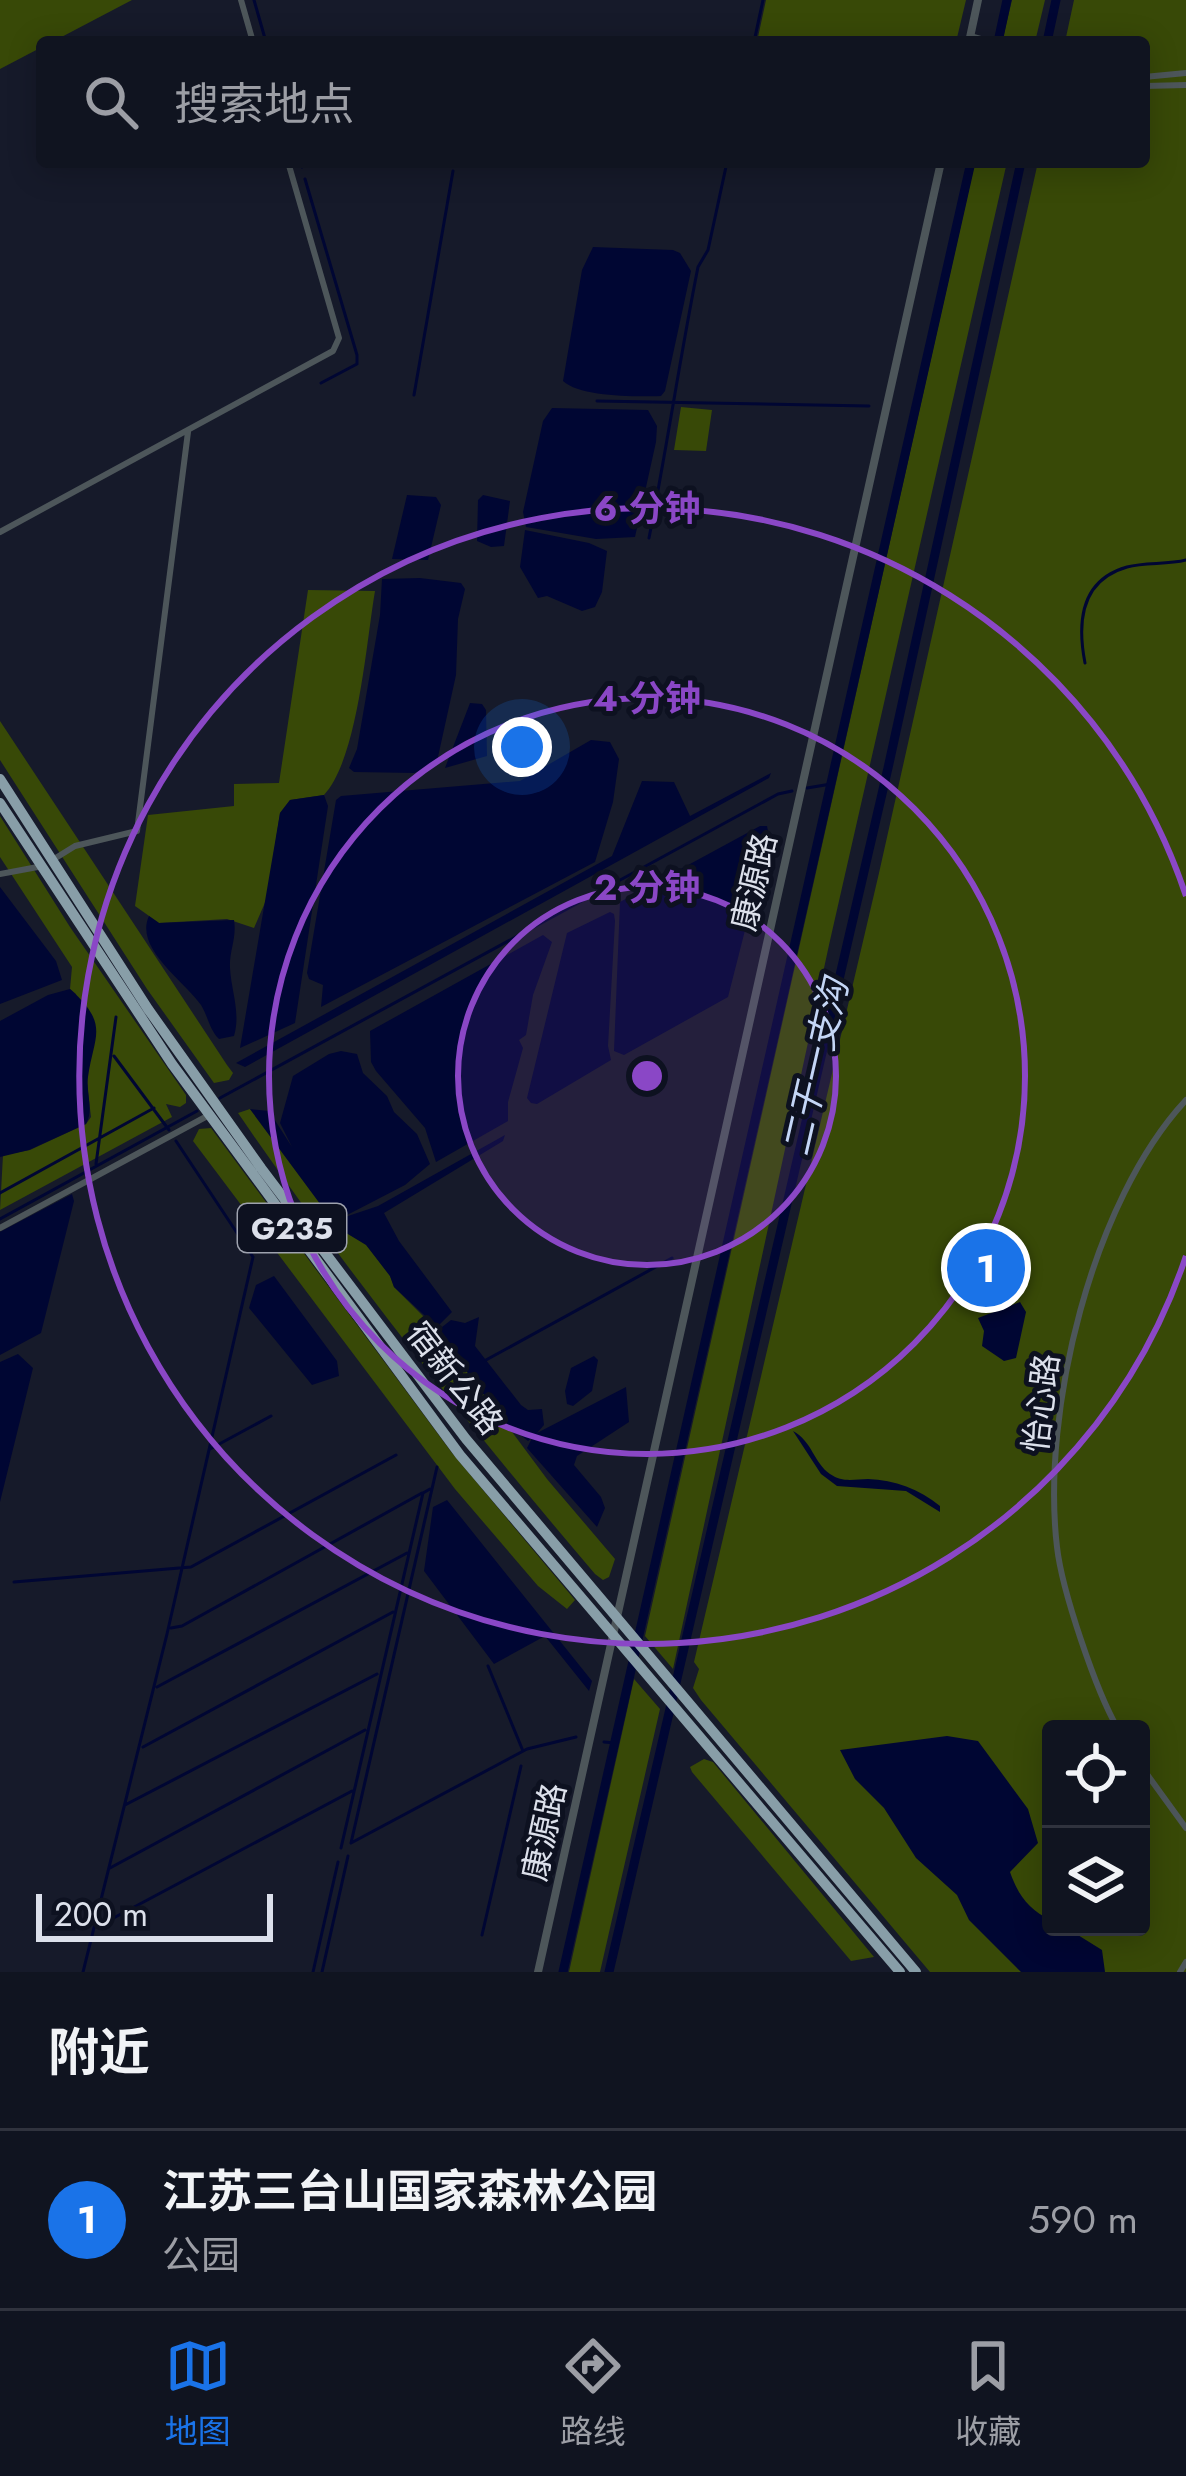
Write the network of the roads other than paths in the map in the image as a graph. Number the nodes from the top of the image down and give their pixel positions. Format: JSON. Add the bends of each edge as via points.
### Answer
{"nodes":[{"id":1,"x":242,"y":0,"type":"edge"},
{"id":2,"x":978,"y":0,"type":"edge"},
{"id":3,"x":252,"y":36,"type":"edge"},
{"id":4,"x":970,"y":36,"type":"edge"},
{"id":5,"x":1186,"y":73,"type":"edge"},
{"id":6,"x":1150,"y":81,"type":"edge"},
{"id":7,"x":1150,"y":82,"type":"edge"},
{"id":8,"x":1186,"y":85,"type":"edge"},
{"id":9,"x":290,"y":168,"type":"edge"},
{"id":10,"x":940,"y":168,"type":"edge"},
{"id":11,"x":188,"y":430,"type":"junction"},
{"id":12,"x":0,"y":532,"type":"edge"},
{"id":13,"x":0,"y":778,"type":"edge"},
{"id":14,"x":0,"y":802,"type":"edge"},
{"id":15,"x":46,"y":864,"type":"junction"},
{"id":16,"x":0,"y":874,"type":"edge"},
{"id":17,"x":1186,"y":1100,"type":"edge"},
{"id":18,"x":215,"y":1113,"type":"junction"},
{"id":19,"x":0,"y":1228,"type":"edge"},
{"id":20,"x":615,"y":1614,"type":"junction"},
{"id":21,"x":613,"y":1632,"type":"junction"},
{"id":22,"x":1114,"y":1720,"type":"edge"},
{"id":23,"x":1150,"y":1778,"type":"edge"},
{"id":24,"x":1186,"y":1828,"type":"edge"},
{"id":25,"x":1186,"y":1962,"type":"edge"},
{"id":26,"x":538,"y":1972,"type":"edge"},
{"id":27,"x":900,"y":1972,"type":"edge"},
{"id":28,"x":916,"y":1972,"type":"edge"},
{"id":29,"x":1180,"y":1972,"type":"edge"}],
"edges":[{"from":1,"to":3,"type":"street"},
{"from":2,"to":4,"type":"street"},
{"from":5,"to":6,"type":"street"},
{"from":7,"to":8,"type":"street"},
{"from":9,"to":11,"type":"street","via":[[338,344]]},
{"from":10,"to":20,"type":"street","name":"康源路"},
{"from":11,"to":12,"type":"street"},
{"from":11,"to":15,"type":"street","via":[[137,831],[75,846]]},
{"from":13,"to":15,"type":"highway","name":"宿新公路"},
{"from":14,"to":15,"type":"highway","name":"宿新公路","number":"G235"},
{"from":15,"to":16,"type":"street"},
{"from":15,"to":18,"type":"highway","name":"宿新公路","number":"G235"},
{"from":17,"to":22,"type":"street","name":"怡心路","via":[[1119,1204],[1079,1307],[1057,1444],[1057,1549]]},
{"from":18,"to":19,"type":"street"},
{"from":18,"to":20,"type":"highway","name":"宿新公路","via":[[466,1439]]},
{"from":18,"to":21,"type":"highway","name":"宿新公路","number":"G235","via":[[460,1455]]},
{"from":20,"to":21,"type":"street","name":"康源路"},
{"from":20,"to":28,"type":"highway","name":"宿新公路"},
{"from":21,"to":26,"type":"street","name":"康源路"},
{"from":21,"to":27,"type":"highway","name":"宿新公路","number":"G235"},
{"from":23,"to":24,"type":"street"},
{"from":25,"to":29,"type":"street"}]}
